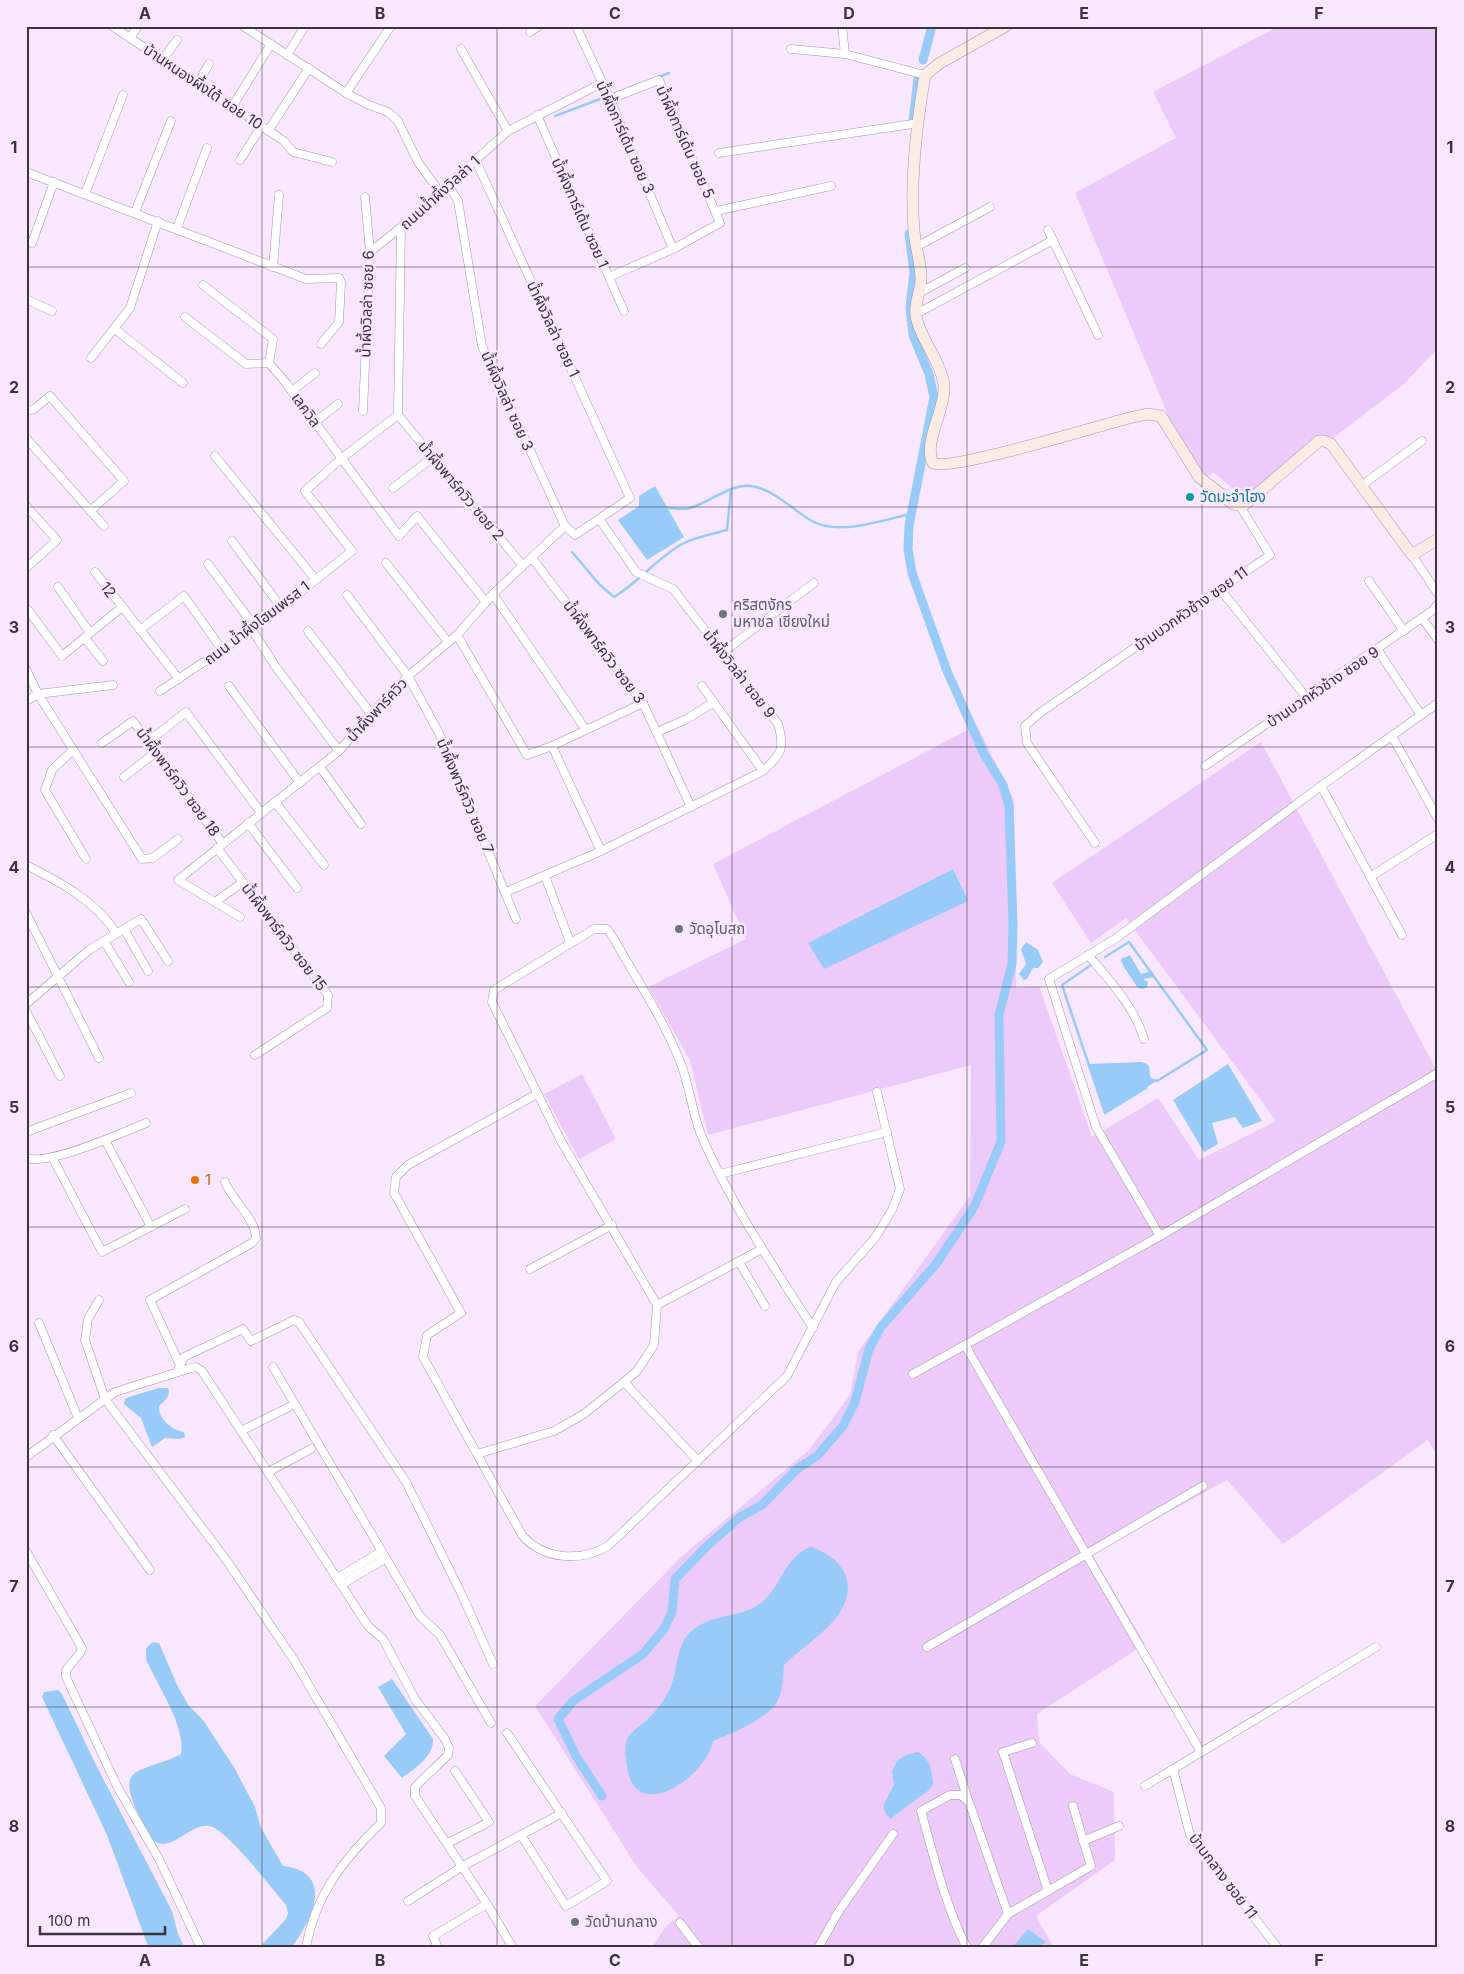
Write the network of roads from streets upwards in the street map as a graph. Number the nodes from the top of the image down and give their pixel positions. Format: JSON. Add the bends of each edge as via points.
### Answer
{"nodes":[{"id":1,"x":112,"y":26,"type":"edge"},
{"id":2,"x":138,"y":26,"type":"edge"},
{"id":3,"x":243,"y":26,"type":"edge"},
{"id":4,"x":305,"y":26,"type":"edge"},
{"id":5,"x":391,"y":26,"type":"edge"},
{"id":6,"x":539,"y":26,"type":"edge"},
{"id":7,"x":576,"y":26,"type":"edge"},
{"id":8,"x":842,"y":26,"type":"edge"},
{"id":9,"x":1006,"y":26,"type":"edge"},
{"id":10,"x":530,"y":32,"type":"dead end"},
{"id":11,"x":130,"y":38,"type":"junction"},
{"id":12,"x":177,"y":40,"type":"dead end"},
{"id":13,"x":271,"y":44,"type":"junction"},
{"id":14,"x":461,"y":49,"type":"dead end"},
{"id":15,"x":791,"y":49,"type":"dead end"},
{"id":16,"x":845,"y":54,"type":"junction"},
{"id":17,"x":287,"y":55,"type":"junction"},
{"id":18,"x":162,"y":60,"type":"junction"},
{"id":19,"x":209,"y":64,"type":"dead end"},
{"id":20,"x":309,"y":68,"type":"junction"},
{"id":21,"x":925,"y":75,"type":"junction"},
{"id":22,"x":198,"y":83,"type":"junction"},
{"id":23,"x":602,"y":83,"type":"junction"},
{"id":24,"x":346,"y":93,"type":"junction"},
{"id":25,"x":123,"y":95,"type":"dead end"},
{"id":26,"x":610,"y":99,"type":"junction"},
{"id":27,"x":232,"y":107,"type":"junction"},
{"id":28,"x":537,"y":115,"type":"junction"},
{"id":29,"x":171,"y":122,"type":"dead end"},
{"id":30,"x":919,"y":123,"type":"junction"},
{"id":31,"x":264,"y":129,"type":"junction"},
{"id":32,"x":508,"y":131,"type":"junction"},
{"id":33,"x":207,"y":148,"type":"dead end"},
{"id":34,"x":719,"y":153,"type":"dead end"},
{"id":35,"x":240,"y":160,"type":"dead end"},
{"id":36,"x":476,"y":161,"type":"junction"},
{"id":37,"x":332,"y":162,"type":"dead end"},
{"id":38,"x":26,"y":172,"type":"edge"},
{"id":39,"x":54,"y":182,"type":"junction"},
{"id":40,"x":447,"y":184,"type":"junction"},
{"id":41,"x":831,"y":186,"type":"dead end"},
{"id":42,"x":439,"y":191,"type":"junction"},
{"id":43,"x":85,"y":194,"type":"junction"},
{"id":44,"x":279,"y":195,"type":"dead end"},
{"id":45,"x":365,"y":197,"type":"dead end"},
{"id":46,"x":990,"y":207,"type":"dead end"},
{"id":47,"x":716,"y":211,"type":"junction"},
{"id":48,"x":135,"y":212,"type":"junction"},
{"id":49,"x":158,"y":221,"type":"junction"},
{"id":50,"x":401,"y":227,"type":"junction"},
{"id":51,"x":177,"y":228,"type":"junction"},
{"id":52,"x":1048,"y":230,"type":"dead end"},
{"id":53,"x":1053,"y":240,"type":"junction"},
{"id":54,"x":32,"y":243,"type":"dead end"},
{"id":55,"x":916,"y":247,"type":"junction"},
{"id":56,"x":674,"y":249,"type":"junction"},
{"id":57,"x":370,"y":252,"type":"junction"},
{"id":58,"x":273,"y":267,"type":"junction"},
{"id":59,"x":966,"y":268,"type":"dead end"},
{"id":60,"x":609,"y":277,"type":"junction"},
{"id":61,"x":203,"y":285,"type":"dead end"},
{"id":62,"x":920,"y":293,"type":"junction"},
{"id":63,"x":26,"y":300,"type":"edge"},
{"id":64,"x":52,"y":311,"type":"dead end"},
{"id":65,"x":624,"y":311,"type":"dead end"},
{"id":66,"x":916,"y":314,"type":"junction"},
{"id":67,"x":185,"y":317,"type":"dead end"},
{"id":68,"x":115,"y":329,"type":"junction"},
{"id":69,"x":1098,"y":335,"type":"dead end"},
{"id":70,"x":321,"y":344,"type":"dead end"},
{"id":71,"x":92,"y":358,"type":"dead end"},
{"id":72,"x":269,"y":363,"type":"junction"},
{"id":73,"x":315,"y":373,"type":"dead end"},
{"id":74,"x":183,"y":383,"type":"dead end"},
{"id":75,"x":292,"y":391,"type":"junction"},
{"id":76,"x":338,"y":404,"type":"dead end"},
{"id":77,"x":26,"y":411,"type":"edge"},
{"id":78,"x":363,"y":412,"type":"dead end"},
{"id":79,"x":398,"y":415,"type":"junction"},
{"id":80,"x":315,"y":422,"type":"junction"},
{"id":81,"x":26,"y":438,"type":"edge"},
{"id":82,"x":1422,"y":441,"type":"dead end"},
{"id":83,"x":215,"y":456,"type":"dead end"},
{"id":84,"x":433,"y":457,"type":"junction"},
{"id":85,"x":342,"y":458,"type":"junction"},
{"id":86,"x":1362,"y":486,"type":"junction"},
{"id":87,"x":393,"y":488,"type":"dead end"},
{"id":88,"x":26,"y":506,"type":"edge"},
{"id":89,"x":1240,"y":506,"type":"junction"},
{"id":90,"x":90,"y":511,"type":"junction"},
{"id":91,"x":600,"y":520,"type":"junction"},
{"id":92,"x":104,"y":526,"type":"dead end"},
{"id":93,"x":564,"y":526,"type":"junction"},
{"id":94,"x":1438,"y":539,"type":"edge"},
{"id":95,"x":232,"y":541,"type":"dead end"},
{"id":96,"x":1412,"y":555,"type":"junction"},
{"id":97,"x":532,"y":558,"type":"junction"},
{"id":98,"x":386,"y":563,"type":"dead end"},
{"id":99,"x":208,"y":564,"type":"dead end"},
{"id":100,"x":523,"y":566,"type":"junction"},
{"id":101,"x":26,"y":568,"type":"edge"},
{"id":102,"x":94,"y":572,"type":"dead end"},
{"id":103,"x":315,"y":579,"type":"junction"},
{"id":104,"x":1369,"y":581,"type":"dead end"},
{"id":105,"x":814,"y":583,"type":"dead end"},
{"id":106,"x":58,"y":587,"type":"dead end"},
{"id":107,"x":1220,"y":589,"type":"junction"},
{"id":108,"x":493,"y":594,"type":"junction"},
{"id":109,"x":1438,"y":594,"type":"edge"},
{"id":110,"x":347,"y":595,"type":"dead end"},
{"id":111,"x":486,"y":602,"type":"junction"},
{"id":112,"x":1438,"y":604,"type":"edge"},
{"id":113,"x":281,"y":607,"type":"junction"},
{"id":114,"x":121,"y":608,"type":"junction"},
{"id":115,"x":28,"y":610,"type":"dead end"},
{"id":116,"x":1422,"y":618,"type":"junction"},
{"id":117,"x":254,"y":628,"type":"junction"},
{"id":118,"x":140,"y":630,"type":"junction"},
{"id":119,"x":1404,"y":630,"type":"junction"},
{"id":120,"x":308,"y":631,"type":"dead end"},
{"id":121,"x":87,"y":635,"type":"junction"},
{"id":122,"x":457,"y":635,"type":"junction"},
{"id":123,"x":1438,"y":640,"type":"edge"},
{"id":124,"x":448,"y":642,"type":"junction"},
{"id":125,"x":1377,"y":649,"type":"junction"},
{"id":126,"x":223,"y":651,"type":"junction"},
{"id":127,"x":722,"y":653,"type":"junction"},
{"id":128,"x":103,"y":661,"type":"dead end"},
{"id":129,"x":26,"y":669,"type":"edge"},
{"id":130,"x":408,"y":676,"type":"junction"},
{"id":131,"x":179,"y":679,"type":"junction"},
{"id":132,"x":113,"y":685,"type":"dead end"},
{"id":133,"x":229,"y":686,"type":"dead end"},
{"id":134,"x":702,"y":686,"type":"dead end"},
{"id":135,"x":160,"y":692,"type":"dead end"},
{"id":136,"x":38,"y":694,"type":"junction"},
{"id":137,"x":1307,"y":698,"type":"junction"},
{"id":138,"x":26,"y":701,"type":"edge"},
{"id":139,"x":714,"y":702,"type":"junction"},
{"id":140,"x":643,"y":703,"type":"junction"},
{"id":141,"x":1438,"y":703,"type":"edge"},
{"id":142,"x":370,"y":714,"type":"junction"},
{"id":143,"x":1421,"y":715,"type":"junction"},
{"id":144,"x":586,"y":730,"type":"junction"},
{"id":145,"x":657,"y":732,"type":"junction"},
{"id":146,"x":1392,"y":736,"type":"junction"},
{"id":147,"x":148,"y":741,"type":"junction"},
{"id":148,"x":102,"y":744,"type":"dead end"},
{"id":149,"x":552,"y":746,"type":"junction"},
{"id":150,"x":73,"y":750,"type":"junction"},
{"id":151,"x":339,"y":751,"type":"junction"},
{"id":152,"x":156,"y":752,"type":"junction"},
{"id":153,"x":1205,"y":766,"type":"dead end"},
{"id":154,"x":320,"y":767,"type":"junction"},
{"id":155,"x":763,"y":772,"type":"junction"},
{"id":156,"x":124,"y":777,"type":"dead end"},
{"id":157,"x":300,"y":783,"type":"junction"},
{"id":158,"x":1321,"y":786,"type":"junction"},
{"id":159,"x":275,"y":802,"type":"junction"},
{"id":160,"x":691,"y":807,"type":"junction"},
{"id":161,"x":261,"y":813,"type":"junction"},
{"id":162,"x":1438,"y":819,"type":"edge"},
{"id":163,"x":248,"y":824,"type":"junction"},
{"id":164,"x":361,"y":824,"type":"dead end"},
{"id":165,"x":1438,"y":834,"type":"edge"},
{"id":166,"x":178,"y":839,"type":"dead end"},
{"id":167,"x":1095,"y":843,"type":"dead end"},
{"id":168,"x":220,"y":846,"type":"junction"},
{"id":169,"x":601,"y":851,"type":"junction"},
{"id":170,"x":86,"y":860,"type":"dead end"},
{"id":171,"x":26,"y":865,"type":"edge"},
{"id":172,"x":324,"y":865,"type":"dead end"},
{"id":173,"x":545,"y":876,"type":"junction"},
{"id":174,"x":1370,"y":876,"type":"junction"},
{"id":175,"x":243,"y":882,"type":"junction"},
{"id":176,"x":297,"y":888,"type":"dead end"},
{"id":177,"x":506,"y":892,"type":"junction"},
{"id":178,"x":215,"y":902,"type":"junction"},
{"id":179,"x":26,"y":914,"type":"edge"},
{"id":180,"x":240,"y":918,"type":"dead end"},
{"id":181,"x":516,"y":919,"type":"dead end"},
{"id":182,"x":124,"y":929,"type":"junction"},
{"id":183,"x":116,"y":933,"type":"junction"},
{"id":184,"x":1402,"y":935,"type":"dead end"},
{"id":185,"x":104,"y":942,"type":"junction"},
{"id":186,"x":570,"y":942,"type":"junction"},
{"id":187,"x":1088,"y":955,"type":"junction"},
{"id":188,"x":168,"y":961,"type":"dead end"},
{"id":189,"x":148,"y":971,"type":"dead end"},
{"id":190,"x":57,"y":977,"type":"junction"},
{"id":191,"x":129,"y":982,"type":"dead end"},
{"id":192,"x":26,"y":1004,"type":"edge"},
{"id":193,"x":26,"y":1011,"type":"edge"},
{"id":194,"x":1144,"y":1039,"type":"dead end"},
{"id":195,"x":255,"y":1055,"type":"dead end"},
{"id":196,"x":99,"y":1058,"type":"dead end"},
{"id":197,"x":1438,"y":1072,"type":"edge"},
{"id":198,"x":60,"y":1076,"type":"dead end"},
{"id":199,"x":877,"y":1092,"type":"dead end"},
{"id":200,"x":130,"y":1093,"type":"dead end"},
{"id":201,"x":537,"y":1094,"type":"junction"},
{"id":202,"x":146,"y":1123,"type":"dead end"},
{"id":203,"x":26,"y":1132,"type":"edge"},
{"id":204,"x":887,"y":1132,"type":"junction"},
{"id":205,"x":105,"y":1140,"type":"junction"},
{"id":206,"x":52,"y":1157,"type":"junction"},
{"id":207,"x":26,"y":1158,"type":"edge"},
{"id":208,"x":720,"y":1174,"type":"junction"},
{"id":209,"x":225,"y":1182,"type":"dead end"},
{"id":210,"x":185,"y":1209,"type":"dead end"},
{"id":211,"x":612,"y":1225,"type":"junction"},
{"id":212,"x":151,"y":1227,"type":"junction"},
{"id":213,"x":1160,"y":1236,"type":"junction"},
{"id":214,"x":762,"y":1249,"type":"junction"},
{"id":215,"x":739,"y":1262,"type":"junction"},
{"id":216,"x":530,"y":1270,"type":"dead end"},
{"id":217,"x":99,"y":1300,"type":"dead end"},
{"id":218,"x":657,"y":1305,"type":"junction"},
{"id":219,"x":765,"y":1306,"type":"dead end"},
{"id":220,"x":38,"y":1323,"type":"dead end"},
{"id":221,"x":813,"y":1328,"type":"junction"},
{"id":222,"x":965,"y":1345,"type":"junction"},
{"id":223,"x":190,"y":1354,"type":"junction"},
{"id":224,"x":273,"y":1367,"type":"dead end"},
{"id":225,"x":179,"y":1368,"type":"junction"},
{"id":226,"x":196,"y":1368,"type":"junction"},
{"id":227,"x":913,"y":1374,"type":"dead end"},
{"id":228,"x":624,"y":1382,"type":"junction"},
{"id":229,"x":105,"y":1399,"type":"junction"},
{"id":230,"x":289,"y":1407,"type":"dead end"},
{"id":231,"x":78,"y":1418,"type":"junction"},
{"id":232,"x":241,"y":1431,"type":"junction"},
{"id":233,"x":53,"y":1435,"type":"junction"},
{"id":234,"x":312,"y":1449,"type":"dead end"},
{"id":235,"x":477,"y":1454,"type":"junction"},
{"id":236,"x":26,"y":1457,"type":"edge"},
{"id":237,"x":698,"y":1461,"type":"junction"},
{"id":238,"x":268,"y":1472,"type":"junction"},
{"id":239,"x":1203,"y":1486,"type":"dead end"},
{"id":240,"x":26,"y":1551,"type":"edge"},
{"id":241,"x":384,"y":1554,"type":"junction"},
{"id":242,"x":1086,"y":1554,"type":"junction"},
{"id":243,"x":150,"y":1570,"type":"dead end"},
{"id":244,"x":339,"y":1581,"type":"junction"},
{"id":245,"x":928,"y":1647,"type":"dead end"},
{"id":246,"x":1376,"y":1647,"type":"dead end"},
{"id":247,"x":493,"y":1664,"type":"dead end"},
{"id":248,"x":491,"y":1723,"type":"dead end"},
{"id":249,"x":507,"y":1733,"type":"dead end"},
{"id":250,"x":1032,"y":1742,"type":"dead end"},
{"id":251,"x":1201,"y":1752,"type":"junction"},
{"id":252,"x":956,"y":1759,"type":"dead end"},
{"id":253,"x":1173,"y":1769,"type":"junction"},
{"id":254,"x":455,"y":1771,"type":"dead end"},
{"id":255,"x":1144,"y":1786,"type":"dead end"},
{"id":256,"x":969,"y":1802,"type":"junction"},
{"id":257,"x":1073,"y":1806,"type":"dead end"},
{"id":258,"x":562,"y":1813,"type":"junction"},
{"id":259,"x":1119,"y":1826,"type":"dead end"},
{"id":260,"x":892,"y":1834,"type":"dead end"},
{"id":261,"x":521,"y":1835,"type":"junction"},
{"id":262,"x":1083,"y":1841,"type":"junction"},
{"id":263,"x":448,"y":1842,"type":"junction"},
{"id":264,"x":463,"y":1866,"type":"junction"},
{"id":265,"x":1048,"y":1891,"type":"junction"},
{"id":266,"x":408,"y":1901,"type":"dead end"},
{"id":267,"x":487,"y":1904,"type":"junction"},
{"id":268,"x":1008,"y":1914,"type":"junction"},
{"id":269,"x":680,"y":1923,"type":"dead end"},
{"id":270,"x":201,"y":1948,"type":"edge"},
{"id":271,"x":306,"y":1948,"type":"edge"},
{"id":272,"x":438,"y":1948,"type":"edge"},
{"id":273,"x":512,"y":1948,"type":"edge"},
{"id":274,"x":699,"y":1948,"type":"edge"},
{"id":275,"x":818,"y":1948,"type":"edge"},
{"id":276,"x":967,"y":1948,"type":"edge"},
{"id":277,"x":982,"y":1948,"type":"edge"},
{"id":278,"x":1278,"y":1948,"type":"edge"}],
"edges":[{"from":1,"to":11,"type":"street","name":"บ้านหนองผึ้งใต้ ซอย 10"},
{"from":2,"to":11,"type":"street"},
{"from":3,"to":13,"type":"street"},
{"from":4,"to":17,"type":"street"},
{"from":5,"to":24,"type":"street"},
{"from":6,"to":10,"type":"street"},
{"from":7,"to":23,"type":"street","name":"น้ำผึ้งการ์เด้น ซอย 3"},
{"from":8,"to":16,"type":"street"},
{"from":9,"to":21,"type":"street","via":[[940,63]]},
{"from":11,"to":18,"type":"street","name":"บ้านหนองผึ้งใต้ ซอย 10"},
{"from":12,"to":18,"type":"street"},
{"from":13,"to":17,"type":"street"},
{"from":13,"to":27,"type":"street"},
{"from":14,"to":32,"type":"street"},
{"from":15,"to":16,"type":"street"},
{"from":16,"to":21,"type":"street"},
{"from":17,"to":20,"type":"street"},
{"from":18,"to":22,"type":"street","name":"บ้านหนองผึ้งใต้ ซอย 10"},
{"from":19,"to":22,"type":"street"},
{"from":20,"to":24,"type":"street"},
{"from":20,"to":31,"type":"street"},
{"from":21,"to":30,"type":"street"},
{"from":22,"to":27,"type":"street","name":"บ้านหนองผึ้งใต้ ซอย 10"},
{"from":23,"to":26,"type":"street","name":"น้ำผึ้งการ์เด้น ซอย 3"},
{"from":23,"to":28,"type":"street","name":"ถนนน้ำผึ้งวิลล่า 1"},
{"from":24,"to":42,"type":"street","via":[[388,112],[398,121],[418,162]]},
{"from":25,"to":43,"type":"street"},
{"from":26,"to":47,"type":"street","name":"น้ำผึ้งการ์เด้น ซอย 5","via":[[658,80]]},
{"from":26,"to":56,"type":"street","name":"น้ำผึ้งการ์เด้น ซอย 3"},
{"from":27,"to":31,"type":"street","name":"บ้านหนองผึ้งใต้ ซอย 10"},
{"from":28,"to":32,"type":"street","name":"ถนนน้ำผึ้งวิลล่า 1"},
{"from":28,"to":60,"type":"street","name":"น้ำผึ้งการ์เด้น ซอย 1"},
{"from":29,"to":48,"type":"street"},
{"from":30,"to":34,"type":"street"},
{"from":30,"to":55,"type":"street","via":[[913,201]]},
{"from":31,"to":35,"type":"street"},
{"from":31,"to":37,"type":"street","name":"บ้านหนองผึ้งใต้ ซอย 10","via":[[284,141],[293,152]]},
{"from":32,"to":36,"type":"street","name":"ถนนน้ำผึ้งวิลล่า 1"},
{"from":33,"to":51,"type":"street"},
{"from":36,"to":40,"type":"street","name":"ถนนน้ำผึ้งวิลล่า 1"},
{"from":36,"to":91,"type":"street","name":"น้ำผึ้งวิลล่า ซอย 1","via":[[630,498]]},
{"from":38,"to":39,"type":"street"},
{"from":39,"to":43,"type":"street"},
{"from":39,"to":54,"type":"street"},
{"from":40,"to":42,"type":"street","name":"ถนนน้ำผึ้งวิลล่า 1"},
{"from":40,"to":93,"type":"street","name":"น้ำผึ้งวิลล่า ซอย 3","via":[[458,201],[482,346]]},
{"from":41,"to":47,"type":"street"},
{"from":42,"to":50,"type":"street","name":"ถนนน้ำผึ้งวิลล่า 1"},
{"from":43,"to":48,"type":"street"},
{"from":44,"to":58,"type":"street"},
{"from":45,"to":57,"type":"street","name":"น้ำผึ้งวิลล่า ซอย 6"},
{"from":46,"to":55,"type":"street"},
{"from":47,"to":56,"type":"street","name":"น้ำผึ้งการ์เด้น ซอย 5","via":[[720,223]]},
{"from":48,"to":49,"type":"street"},
{"from":49,"to":51,"type":"street"},
{"from":49,"to":68,"type":"street","via":[[130,308]]},
{"from":50,"to":57,"type":"street","name":"ถนนน้ำผึ้งวิลล่า 1"},
{"from":50,"to":79,"type":"street"},
{"from":51,"to":58,"type":"street"},
{"from":52,"to":53,"type":"street"},
{"from":53,"to":66,"type":"street"},
{"from":53,"to":69,"type":"street"},
{"from":55,"to":62,"type":"street"},
{"from":56,"to":60,"type":"street"},
{"from":57,"to":78,"type":"street","name":"น้ำผึ้งวิลล่า ซอย 6"},
{"from":58,"to":70,"type":"street","via":[[306,279],[339,278],[339,322]]},
{"from":59,"to":62,"type":"street"},
{"from":60,"to":65,"type":"street","name":"น้ำผึ้งการ์เด้น ซอย 1"},
{"from":61,"to":72,"type":"street","via":[[273,339]]},
{"from":62,"to":66,"type":"street"},
{"from":63,"to":64,"type":"street"},
{"from":66,"to":89,"type":"street","via":[[945,388],[931,449],[930,458],[936,465],[971,460],[1155,413],[1161,416],[1199,477]]},
{"from":67,"to":72,"type":"street","via":[[246,364]]},
{"from":68,"to":71,"type":"street"},
{"from":68,"to":74,"type":"street"},
{"from":72,"to":75,"type":"street","name":"เลควิล"},
{"from":73,"to":75,"type":"street"},
{"from":75,"to":80,"type":"street","name":"เลควิล"},
{"from":76,"to":80,"type":"street"},
{"from":77,"to":90,"type":"street","via":[[34,409],[50,396],[124,481]]},
{"from":79,"to":84,"type":"street","name":"น้ำผึ้งพาร์ควิว ซอย 2"},
{"from":79,"to":85,"type":"street"},
{"from":80,"to":85,"type":"street","name":"เลควิล"},
{"from":81,"to":90,"type":"street"},
{"from":82,"to":86,"type":"street"},
{"from":83,"to":103,"type":"street"},
{"from":84,"to":87,"type":"street"},
{"from":84,"to":100,"type":"street","name":"น้ำผึ้งพาร์ควิว ซอย 2"},
{"from":85,"to":103,"type":"street","name":"ถนน น้ำผึ้งโฮมเพรส 1","via":[[305,491],[352,551]]},
{"from":85,"to":111,"type":"street","name":"เลควิล","via":[[399,536],[417,516]]},
{"from":86,"to":89,"type":"street","via":[[1331,444],[1322,441]]},
{"from":86,"to":96,"type":"street"},
{"from":88,"to":101,"type":"street","via":[[57,540]]},
{"from":89,"to":107,"type":"street","name":"บ้านบวกหัวช้าง ซอย 11","via":[[1270,555]]},
{"from":90,"to":92,"type":"street"},
{"from":91,"to":93,"type":"street","via":[[575,535]]},
{"from":91,"to":127,"type":"street","name":"น้ำผึ้งวิลล่า ซอย 9","via":[[636,572],[673,589]]},
{"from":93,"to":97,"type":"street","name":"น้ำผึ้งพาร์ควิว"},
{"from":94,"to":96,"type":"street"},
{"from":95,"to":113,"type":"street"},
{"from":96,"to":109,"type":"street"},
{"from":97,"to":100,"type":"street","name":"น้ำผึ้งพาร์ควิว"},
{"from":97,"to":140,"type":"street","name":"น้ำผึ้งพาร์ควิว ซอย 3"},
{"from":98,"to":124,"type":"street"},
{"from":99,"to":117,"type":"street"},
{"from":100,"to":108,"type":"street","name":"น้ำผึ้งพาร์ควิว"},
{"from":102,"to":114,"type":"street","name":"12"},
{"from":103,"to":113,"type":"street","name":"ถนน น้ำผึ้งโฮมเพรส 1"},
{"from":104,"to":119,"type":"street"},
{"from":105,"to":127,"type":"street"},
{"from":106,"to":121,"type":"street"},
{"from":107,"to":137,"type":"street"},
{"from":107,"to":167,"type":"street","name":"บ้านบวกหัวช้าง ซอย 11","via":[[1025,726],[1027,743]]},
{"from":108,"to":111,"type":"street","name":"น้ำผึ้งพาร์ควิว"},
{"from":108,"to":144,"type":"street"},
{"from":110,"to":130,"type":"street","name":"น้ำผึ้งพาร์ควิว ซอย 7"},
{"from":111,"to":122,"type":"street","name":"น้ำผึ้งพาร์ควิว"},
{"from":112,"to":116,"type":"street","name":"บ้านบวกหัวช้าง ซอย 9"},
{"from":113,"to":117,"type":"street","name":"ถนน น้ำผึ้งโฮมเพรส 1"},
{"from":114,"to":118,"type":"street","name":"12"},
{"from":114,"to":121,"type":"street"},
{"from":115,"to":121,"type":"street","via":[[62,656]]},
{"from":116,"to":119,"type":"street","name":"บ้านบวกหัวช้าง ซอย 9"},
{"from":116,"to":123,"type":"street"},
{"from":117,"to":126,"type":"street","name":"ถนน น้ำผึ้งโฮมเพรส 1"},
{"from":117,"to":151,"type":"street","via":[[276,667]]},
{"from":118,"to":126,"type":"street","via":[[184,596]]},
{"from":118,"to":131,"type":"street","name":"12"},
{"from":119,"to":125,"type":"street","name":"บ้านบวกหัวช้าง ซอย 9"},
{"from":120,"to":142,"type":"street"},
{"from":121,"to":128,"type":"street"},
{"from":122,"to":124,"type":"street","name":"น้ำผึ้งพาร์ควิว"},
{"from":122,"to":149,"type":"street","via":[[527,755]]},
{"from":124,"to":130,"type":"street","name":"น้ำผึ้งพาร์ควิว"},
{"from":125,"to":137,"type":"street","name":"บ้านบวกหัวช้าง ซอย 9"},
{"from":125,"to":143,"type":"street"},
{"from":126,"to":131,"type":"street","name":"ถนน น้ำผึ้งโฮมเพรส 1"},
{"from":127,"to":155,"type":"street","name":"น้ำผึ้งวิลล่า ซอย 9","via":[[778,724],[783,742],[778,758]]},
{"from":129,"to":136,"type":"street"},
{"from":130,"to":142,"type":"street","name":"น้ำผึ้งพาร์ควิว"},
{"from":130,"to":177,"type":"street","name":"น้ำผึ้งพาร์ควิว ซอย 7","via":[[438,733]]},
{"from":131,"to":135,"type":"street","name":"ถนน น้ำผึ้งโฮมเพรส 1"},
{"from":132,"to":136,"type":"street"},
{"from":133,"to":157,"type":"street"},
{"from":134,"to":139,"type":"street"},
{"from":136,"to":138,"type":"street"},
{"from":136,"to":150,"type":"street"},
{"from":137,"to":153,"type":"street","name":"บ้านบวกหัวช้าง ซอย 9"},
{"from":139,"to":145,"type":"street"},
{"from":139,"to":155,"type":"street"},
{"from":140,"to":144,"type":"street"},
{"from":140,"to":145,"type":"street","name":"น้ำผึ้งพาร์ควิว ซอย 3"},
{"from":141,"to":143,"type":"street"},
{"from":142,"to":151,"type":"street","name":"น้ำผึ้งพาร์ควิว"},
{"from":143,"to":146,"type":"street"},
{"from":144,"to":149,"type":"street"},
{"from":145,"to":160,"type":"street","name":"น้ำผึ้งพาร์ควิว ซอย 3"},
{"from":146,"to":158,"type":"street"},
{"from":146,"to":162,"type":"street"},
{"from":147,"to":148,"type":"street","name":"น้ำผึ้งพาร์ควิว ซอย 18","via":[[133,721]]},
{"from":147,"to":152,"type":"street","name":"น้ำผึ้งพาร์ควิว ซอย 18"},
{"from":147,"to":161,"type":"street","via":[[186,712]]},
{"from":149,"to":169,"type":"street"},
{"from":150,"to":166,"type":"street","via":[[142,859],[153,858]]},
{"from":150,"to":170,"type":"street","via":[[52,770],[45,790]]},
{"from":151,"to":154,"type":"street","name":"น้ำผึ้งพาร์ควิว"},
{"from":152,"to":156,"type":"street"},
{"from":152,"to":168,"type":"street","name":"น้ำผึ้งพาร์ควิว ซอย 18"},
{"from":154,"to":157,"type":"street","name":"น้ำผึ้งพาร์ควิว"},
{"from":154,"to":164,"type":"street"},
{"from":155,"to":160,"type":"street","name":"น้ำผึ้งวิลล่า ซอย 9"},
{"from":157,"to":159,"type":"street","name":"น้ำผึ้งพาร์ควิว"},
{"from":158,"to":174,"type":"street"},
{"from":158,"to":187,"type":"street","via":[[1115,939]]},
{"from":159,"to":161,"type":"street","name":"น้ำผึ้งพาร์ควิว"},
{"from":159,"to":172,"type":"street"},
{"from":160,"to":169,"type":"street","name":"น้ำผึ้งวิลล่า ซอย 9"},
{"from":161,"to":163,"type":"street","name":"น้ำผึ้งพาร์ควิว"},
{"from":163,"to":168,"type":"street","name":"น้ำผึ้งพาร์ควิว"},
{"from":163,"to":176,"type":"street"},
{"from":165,"to":174,"type":"street"},
{"from":168,"to":175,"type":"street","name":"น้ำผึ้งพาร์ควิว ซอย 15"},
{"from":168,"to":178,"type":"street","name":"น้ำผึ้งพาร์ควิว","via":[[178,880]]},
{"from":169,"to":173,"type":"street","name":"น้ำผึ้งวิลล่า ซอย 9"},
{"from":171,"to":183,"type":"street","via":[[57,880],[105,916]]},
{"from":173,"to":177,"type":"street","name":"น้ำผึ้งวิลล่า ซอย 9"},
{"from":173,"to":186,"type":"street"},
{"from":174,"to":184,"type":"street"},
{"from":175,"to":178,"type":"street"},
{"from":175,"to":195,"type":"street","name":"น้ำผึ้งพาร์ควิว ซอย 15","via":[[328,995],[327,1008]]},
{"from":177,"to":181,"type":"street","name":"น้ำผึ้งพาร์ควิว ซอย 7"},
{"from":178,"to":180,"type":"street"},
{"from":179,"to":190,"type":"street"},
{"from":182,"to":183,"type":"street"},
{"from":182,"to":188,"type":"street","via":[[141,919]]},
{"from":182,"to":189,"type":"street"},
{"from":183,"to":185,"type":"street"},
{"from":185,"to":190,"type":"street","via":[[89,950]]},
{"from":185,"to":191,"type":"street"},
{"from":186,"to":201,"type":"street","via":[[494,990],[492,1002]]},
{"from":186,"to":208,"type":"street","via":[[594,929],[607,929],[614,939],[677,1056],[695,1117]]},
{"from":187,"to":194,"type":"street","via":[[1130,1007]]},
{"from":187,"to":213,"type":"street","via":[[1049,979],[1096,1126]]},
{"from":190,"to":192,"type":"street"},
{"from":190,"to":196,"type":"street"},
{"from":193,"to":198,"type":"street"},
{"from":197,"to":213,"type":"street"},
{"from":199,"to":204,"type":"street"},
{"from":200,"to":203,"type":"street"},
{"from":201,"to":211,"type":"street","via":[[561,1141]]},
{"from":201,"to":235,"type":"street","via":[[408,1166],[396,1177],[394,1193],[461,1313],[427,1335],[423,1357]]},
{"from":202,"to":205,"type":"street"},
{"from":204,"to":208,"type":"street"},
{"from":204,"to":221,"type":"street","via":[[900,1189],[875,1238],[836,1282]]},
{"from":205,"to":206,"type":"street"},
{"from":205,"to":212,"type":"street"},
{"from":206,"to":207,"type":"street","via":[[34,1161]]},
{"from":206,"to":212,"type":"street","via":[[102,1252]]},
{"from":208,"to":214,"type":"street"},
{"from":209,"to":225,"type":"street","via":[[230,1195],[252,1224],[256,1238],[252,1244],[150,1300]]},
{"from":210,"to":212,"type":"street"},
{"from":211,"to":216,"type":"street"},
{"from":211,"to":218,"type":"street"},
{"from":213,"to":222,"type":"street"},
{"from":214,"to":215,"type":"street"},
{"from":214,"to":221,"type":"street"},
{"from":215,"to":218,"type":"street"},
{"from":215,"to":219,"type":"street"},
{"from":217,"to":229,"type":"street","via":[[88,1319],[85,1340]]},
{"from":218,"to":228,"type":"street","via":[[654,1344],[637,1370]]},
{"from":220,"to":231,"type":"street"},
{"from":221,"to":237,"type":"street","via":[[787,1376]]},
{"from":222,"to":227,"type":"street"},
{"from":222,"to":242,"type":"street"},
{"from":223,"to":225,"type":"street","via":[[184,1357]]},
{"from":223,"to":226,"type":"street"},
{"from":223,"to":247,"type":"street","via":[[243,1329],[251,1341],[294,1320],[298,1322],[406,1482]]},
{"from":224,"to":241,"type":"street"},
{"from":225,"to":226,"type":"street"},
{"from":225,"to":229,"type":"street","via":[[115,1392]]},
{"from":226,"to":232,"type":"street","via":[[202,1371]]},
{"from":228,"to":235,"type":"street","via":[[584,1414],[554,1431]]},
{"from":228,"to":237,"type":"street"},
{"from":229,"to":231,"type":"street"},
{"from":229,"to":271,"type":"street","via":[[238,1578],[294,1660],[381,1808],[381,1823],[354,1850],[329,1884],[309,1931]]},
{"from":230,"to":232,"type":"street"},
{"from":231,"to":233,"type":"street"},
{"from":232,"to":238,"type":"street"},
{"from":233,"to":236,"type":"street"},
{"from":233,"to":243,"type":"street"},
{"from":234,"to":238,"type":"street"},
{"from":235,"to":237,"type":"street","via":[[530,1544],[542,1551],[579,1556],[593,1555],[608,1546]]},
{"from":238,"to":244,"type":"street"},
{"from":239,"to":242,"type":"street"},
{"from":240,"to":270,"type":"street","via":[[82,1648],[66,1670],[66,1677],[118,1788],[158,1859]]},
{"from":241,"to":244,"type":"street"},
{"from":241,"to":248,"type":"street","via":[[420,1616],[440,1635]]},
{"from":242,"to":245,"type":"street"},
{"from":242,"to":251,"type":"street"},
{"from":244,"to":263,"type":"street","via":[[368,1626],[383,1639],[415,1699],[446,1739],[448,1755],[414,1791]]},
{"from":246,"to":251,"type":"street"},
{"from":249,"to":258,"type":"street"},
{"from":250,"to":265,"type":"street","via":[[1003,1752]]},
{"from":251,"to":253,"type":"street"},
{"from":252,"to":256,"type":"street"},
{"from":253,"to":255,"type":"street"},
{"from":253,"to":278,"type":"street","name":"บ้านกลาง ซอย 11","via":[[1190,1835]]},
{"from":254,"to":263,"type":"street","via":[[489,1822]]},
{"from":256,"to":268,"type":"street"},
{"from":256,"to":276,"type":"street","via":[[961,1795],[950,1794],[921,1812],[942,1884]]},
{"from":257,"to":262,"type":"street"},
{"from":258,"to":261,"type":"street"},
{"from":258,"to":261,"type":"street","via":[[607,1881],[566,1906]]},
{"from":259,"to":262,"type":"street"},
{"from":260,"to":275,"type":"street","via":[[839,1911]]},
{"from":261,"to":264,"type":"street"},
{"from":262,"to":265,"type":"street","via":[[1091,1866]]},
{"from":263,"to":264,"type":"street"},
{"from":264,"to":266,"type":"street"},
{"from":264,"to":267,"type":"street"},
{"from":265,"to":268,"type":"street"},
{"from":267,"to":272,"type":"street","via":[[432,1936]]},
{"from":267,"to":273,"type":"street"},
{"from":268,"to":277,"type":"street"},
{"from":269,"to":274,"type":"street"}]}
